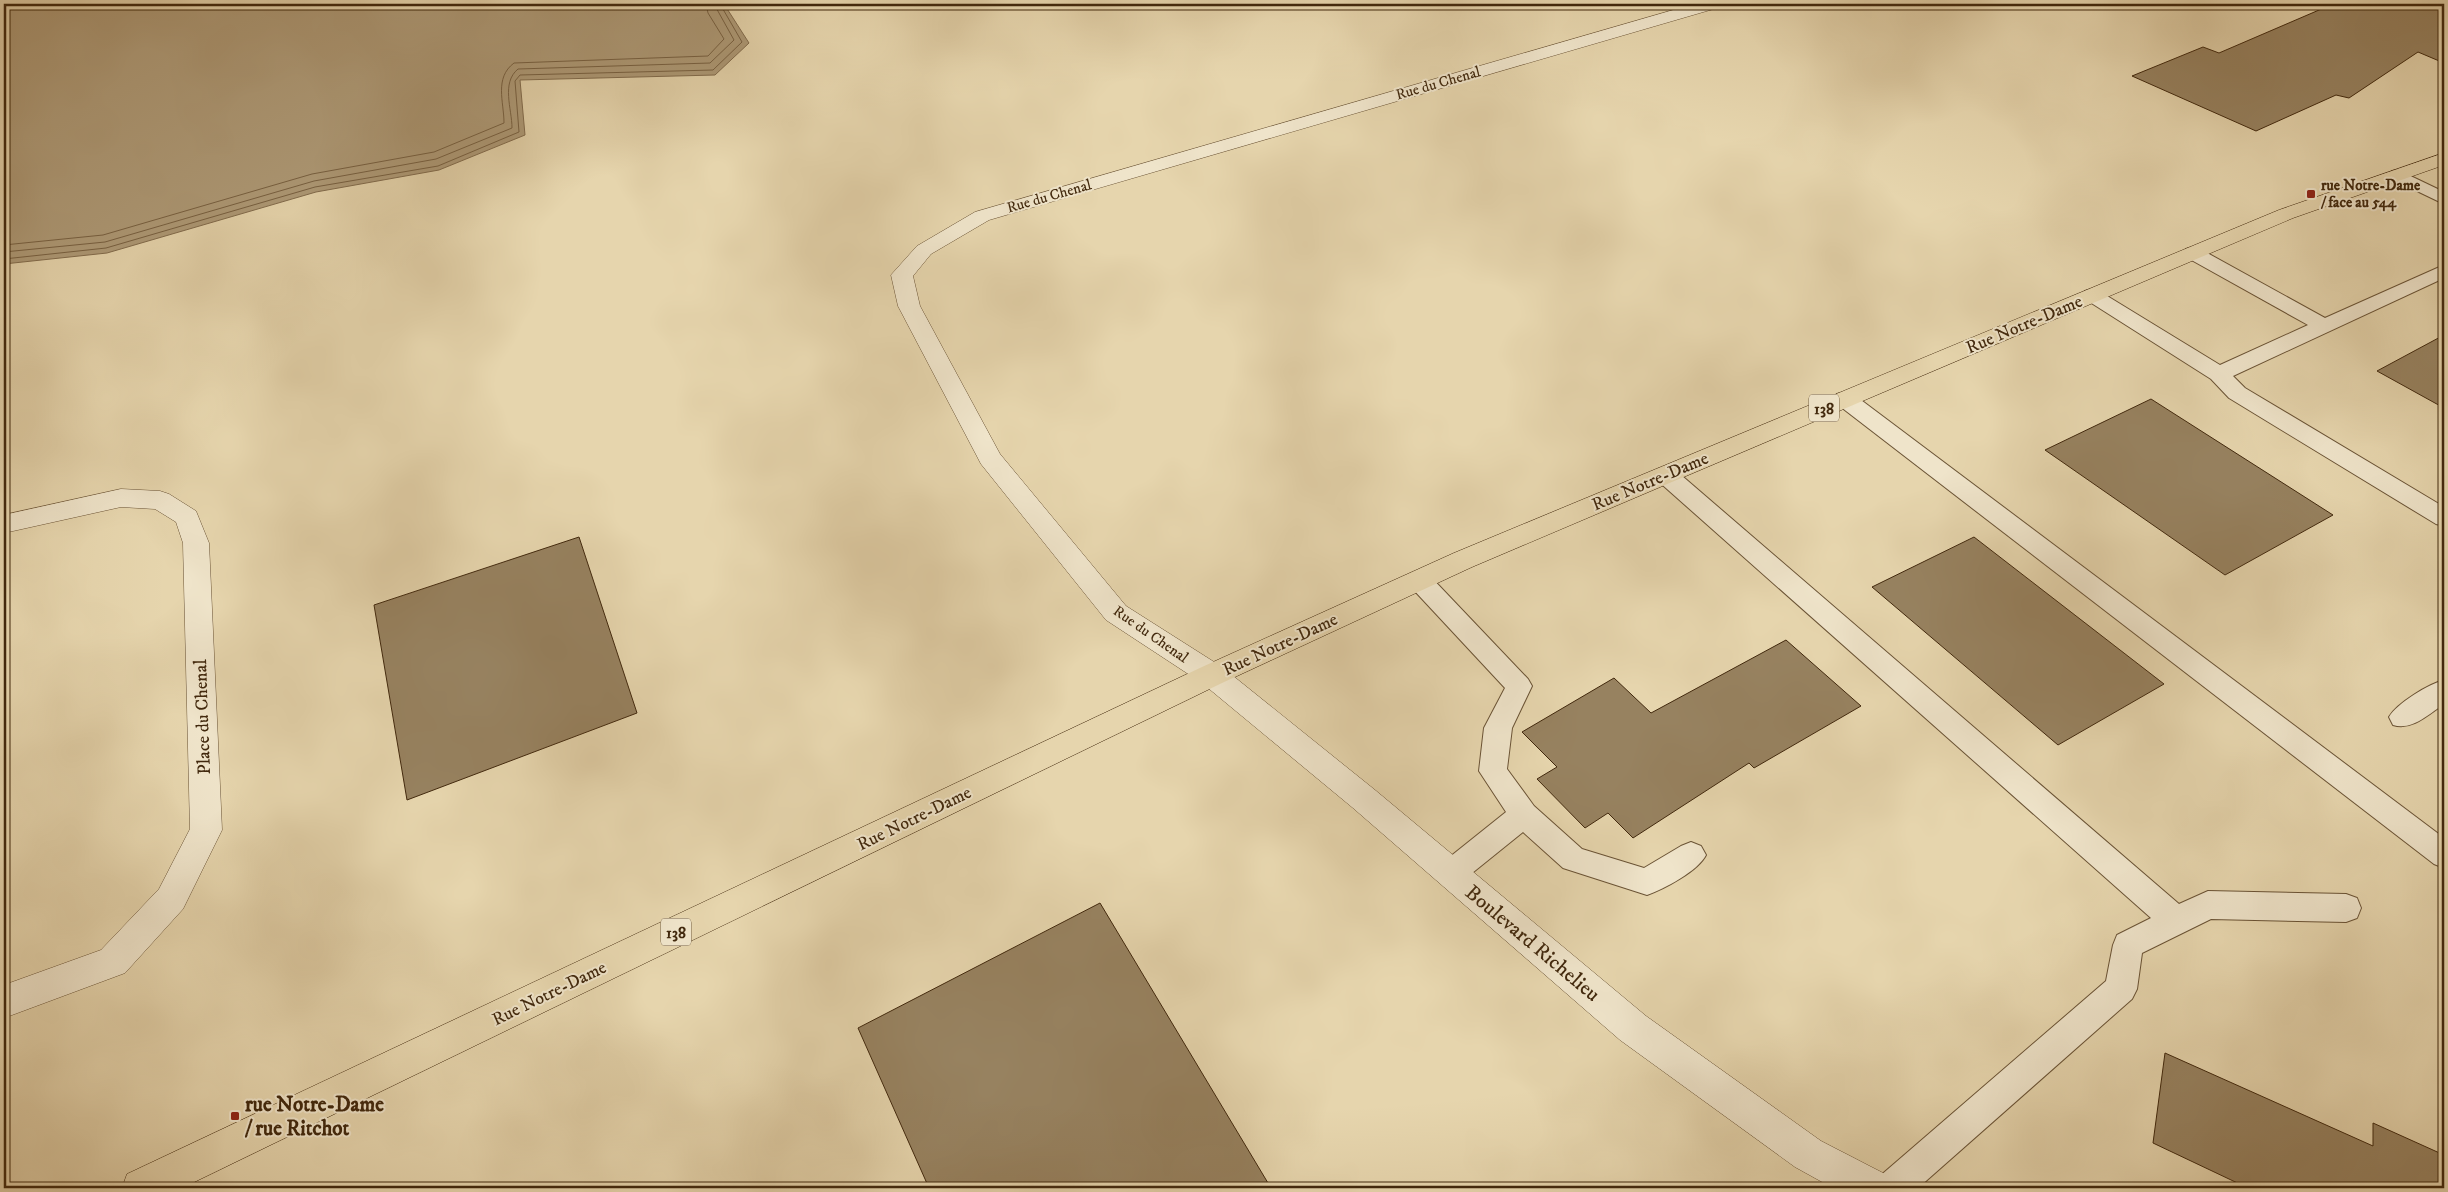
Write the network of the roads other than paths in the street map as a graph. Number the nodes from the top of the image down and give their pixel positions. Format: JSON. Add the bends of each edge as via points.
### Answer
{"nodes":[{"id":1,"x":1711,"y":4,"type":"edge"},
{"id":2,"x":2444,"y":159,"type":"edge"},
{"id":3,"x":2398,"y":175,"type":"junction"},
{"id":4,"x":2444,"y":198,"type":"edge"},
{"id":5,"x":2193,"y":253,"type":"junction"},
{"id":6,"x":2444,"y":270,"type":"edge"},
{"id":7,"x":2092,"y":295,"type":"junction"},
{"id":8,"x":2324,"y":326,"type":"junction"},
{"id":9,"x":2219,"y":374,"type":"junction"},
{"id":10,"x":1845,"y":399,"type":"junction"},
{"id":11,"x":1666,"y":475,"type":"junction"},
{"id":12,"x":2444,"y":518,"type":"edge"},
{"id":13,"x":4,"y":524,"type":"edge"},
{"id":14,"x":1419,"y":580,"type":"junction"},
{"id":15,"x":1212,"y":675,"type":"junction"},
{"id":16,"x":2444,"y":690,"type":"edge"},
{"id":17,"x":2403,"y":717,"type":"dead end"},
{"id":18,"x":1524,"y":815,"type":"junction"},
{"id":19,"x":1691,"y":855,"type":"dead end"},
{"id":20,"x":2444,"y":855,"type":"edge"},
{"id":21,"x":1451,"y":873,"type":"junction"},
{"id":22,"x":2346,"y":908,"type":"dead end"},
{"id":23,"x":2176,"y":921,"type":"junction"},
{"id":24,"x":4,"y":1001,"type":"edge"},
{"id":25,"x":141,"y":1188,"type":"edge"},
{"id":26,"x":1871,"y":1188,"type":"edge"},
{"id":27,"x":1892,"y":1188,"type":"edge"}],
"edges":[{"from":1,"to":15,"type":"street","name":"Rue du Chenal","via":[[982,216],[924,250],[902,275],[909,306],[990,458],[1116,613]]},
{"from":2,"to":3,"type":"main road","name":"Rue Notre-Dame","number":"138"},
{"from":3,"to":4,"type":"lane"},
{"from":3,"to":5,"type":"main road","name":"Rue Notre-Dame","number":"138","via":[[2286,214]]},
{"from":5,"to":7,"type":"main road","name":"Rue Notre-Dame","number":"138"},
{"from":5,"to":8,"type":"lane"},
{"from":6,"to":8,"type":"lane"},
{"from":7,"to":9,"type":"lane"},
{"from":7,"to":10,"type":"main road","name":"Rue Notre-Dame","number":"138"},
{"from":8,"to":9,"type":"lane"},
{"from":9,"to":12,"type":"lane","via":[[2237,393]]},
{"from":10,"to":11,"type":"main road","name":"Rue Notre-Dame","number":"138"},
{"from":10,"to":20,"type":"lane"},
{"from":11,"to":14,"type":"main road","name":"Rue Notre-Dame","number":"138"},
{"from":11,"to":23,"type":"lane"},
{"from":13,"to":24,"type":"street","name":"Place du Chenal","via":[[121,498],[160,500],[187,517],[196,543],[206,830],[171,899],[113,962]]},
{"from":14,"to":15,"type":"main road","name":"Rue Notre-Dame","number":"138"},
{"from":14,"to":18,"type":"lane","via":[[1519,686],[1498,728],[1493,772]]},
{"from":15,"to":21,"type":"street","name":"Boulevard Richelieu"},
{"from":15,"to":25,"type":"main road","name":"Rue Notre-Dame","number":"138"},
{"from":16,"to":17,"type":"lane"},
{"from":18,"to":19,"type":"lane","via":[[1573,859],[1647,882]]},
{"from":18,"to":21,"type":"lane"},
{"from":21,"to":26,"type":"street","name":"Boulevard Richelieu","via":[[1633,1028],[1808,1154]]},
{"from":22,"to":23,"type":"lane","via":[[2208,905]]},
{"from":23,"to":27,"type":"lane","via":[[2128,946],[2120,989]]}]}
